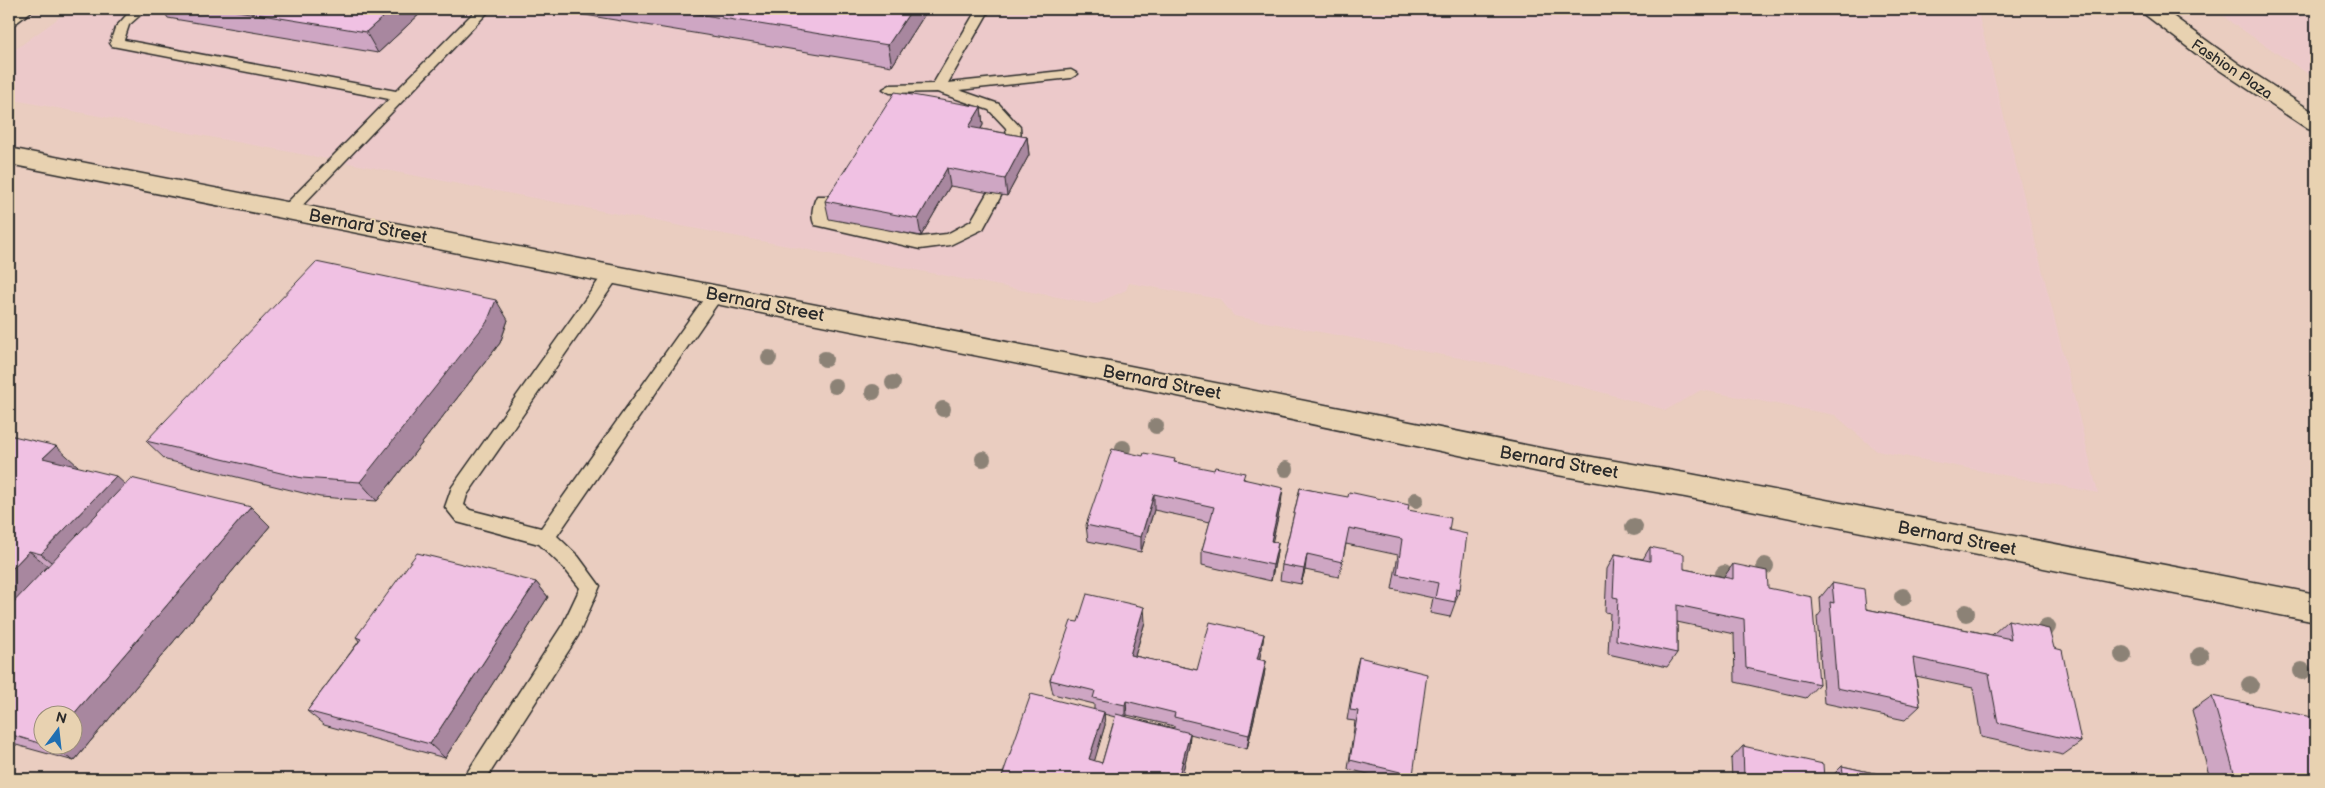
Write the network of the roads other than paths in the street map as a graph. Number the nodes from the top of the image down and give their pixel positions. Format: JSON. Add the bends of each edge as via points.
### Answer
{"nodes":[{"id":1,"x":24,"y":9,"type":"edge"},
{"id":2,"x":140,"y":9,"type":"edge"},
{"id":3,"x":484,"y":9,"type":"edge"},
{"id":4,"x":983,"y":9,"type":"edge"},
{"id":5,"x":2150,"y":9,"type":"edge"},
{"id":6,"x":9,"y":19,"type":"edge"},
{"id":7,"x":1071,"y":74,"type":"dead end"},
{"id":8,"x":938,"y":88,"type":"junction"},
{"id":9,"x":890,"y":89,"type":"dead end"},
{"id":10,"x":399,"y":96,"type":"junction"},
{"id":11,"x":2316,"y":124,"type":"edge"},
{"id":12,"x":1015,"y":152,"type":"edge"},
{"id":13,"x":9,"y":156,"type":"edge"},
{"id":14,"x":994,"y":194,"type":"edge"},
{"id":15,"x":822,"y":200,"type":"dead end"},
{"id":16,"x":289,"y":210,"type":"junction"},
{"id":17,"x":612,"y":274,"type":"junction"},
{"id":18,"x":716,"y":294,"type":"junction"},
{"id":19,"x":545,"y":537,"type":"junction"},
{"id":20,"x":2316,"y":608,"type":"edge"},
{"id":21,"x":474,"y":779,"type":"edge"}],
"edges":[{"from":1,"to":6,"type":"street"},
{"from":2,"to":10,"type":"lane","via":[[128,17],[118,32],[117,43]]},
{"from":3,"to":10,"type":"lane"},
{"from":4,"to":8,"type":"lane"},
{"from":5,"to":11,"type":"street","name":"Fashion Plaza","via":[[2255,86]]},
{"from":7,"to":8,"type":"lane"},
{"from":8,"to":9,"type":"lane"},
{"from":8,"to":12,"type":"lane","via":[[994,107],[1013,127]]},
{"from":10,"to":16,"type":"lane"},
{"from":13,"to":16,"type":"street","name":"Bernard Street"},
{"from":14,"to":15,"type":"lane","via":[[977,225],[950,239],[920,243],[820,221]]},
{"from":16,"to":17,"type":"street","name":"Bernard Street"},
{"from":17,"to":18,"type":"street","name":"Bernard Street"},
{"from":17,"to":19,"type":"lane","via":[[459,492],[454,507],[464,516]]},
{"from":18,"to":19,"type":"lane"},
{"from":18,"to":20,"type":"street","name":"Bernard Street","via":[[1540,460],[1685,485]]},
{"from":19,"to":21,"type":"lane","via":[[572,562],[590,586],[571,630]]}]}
